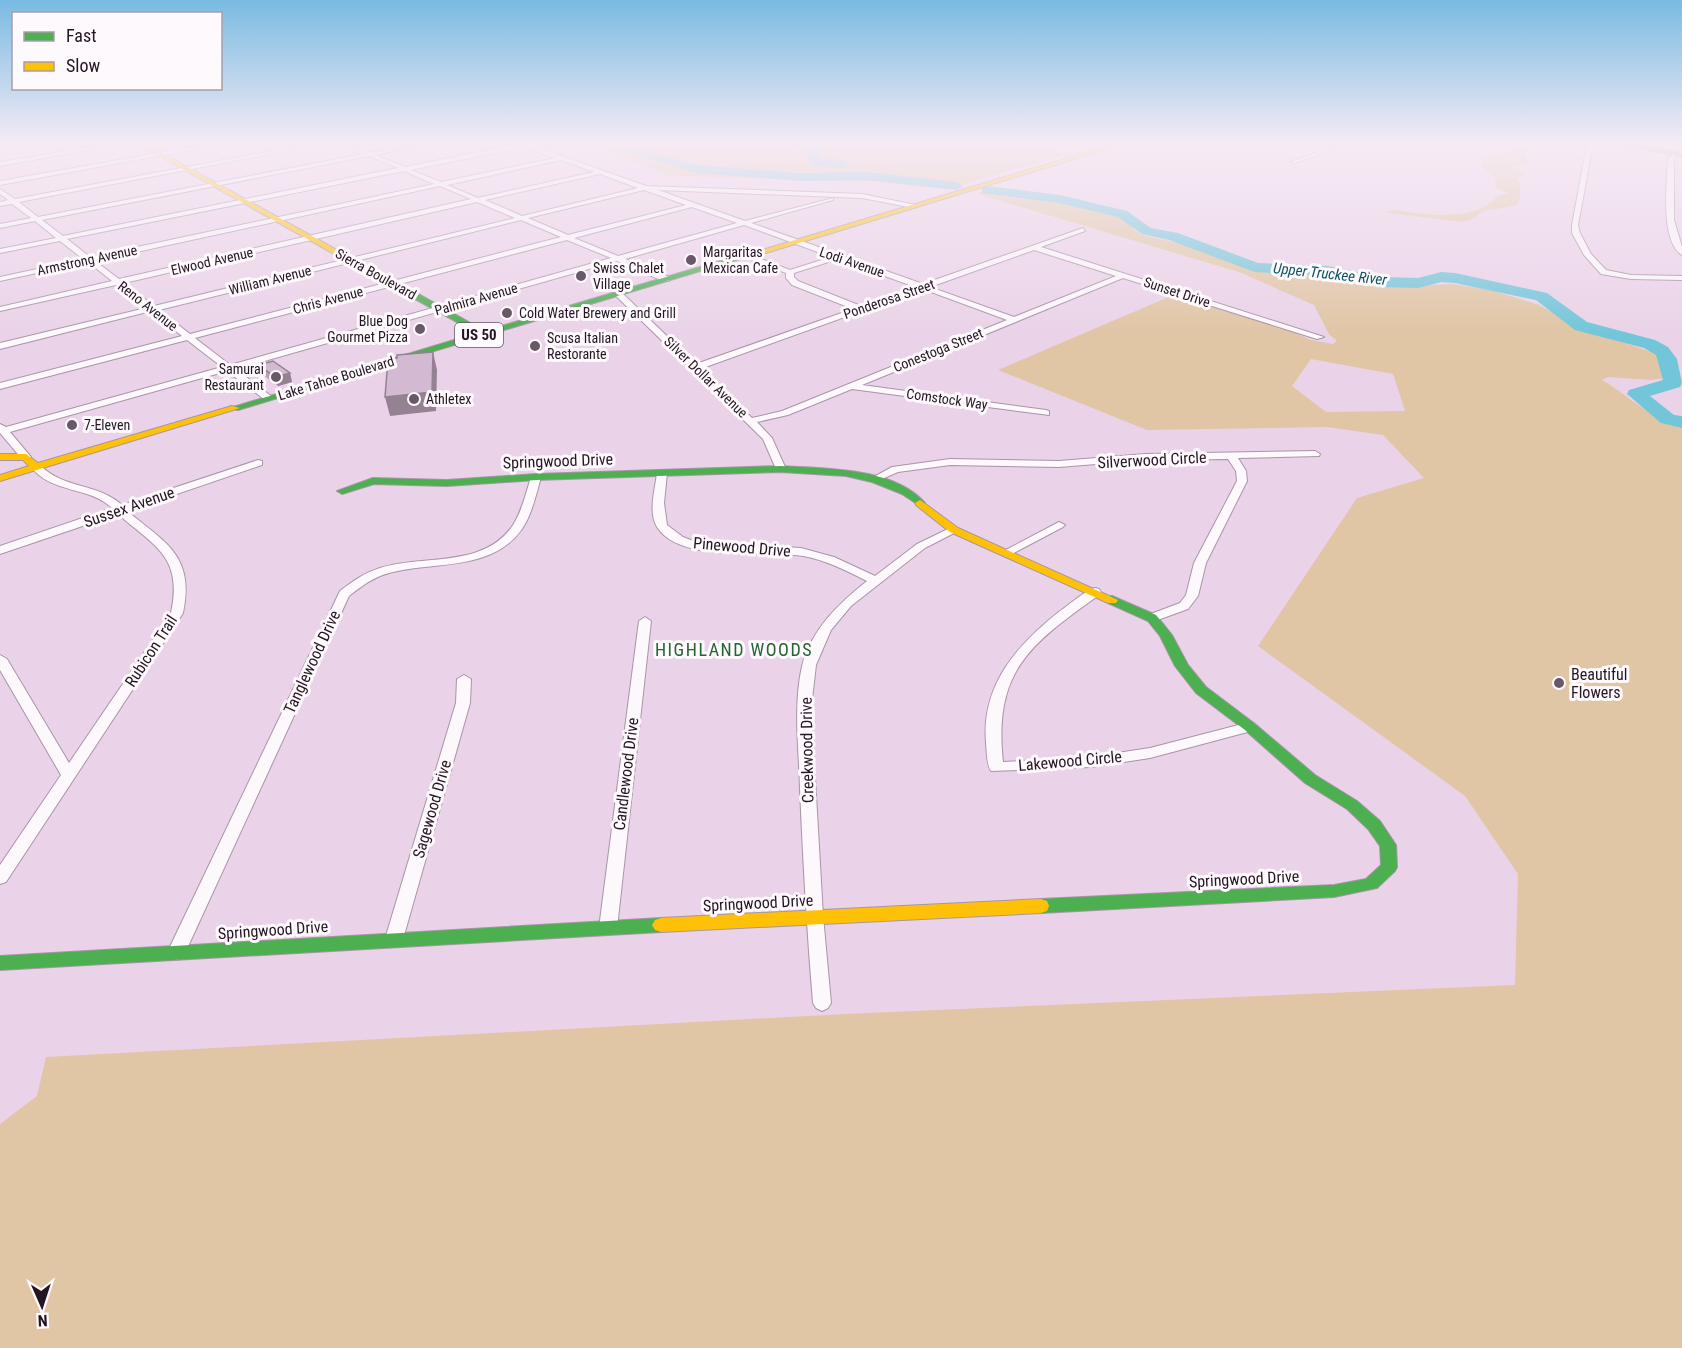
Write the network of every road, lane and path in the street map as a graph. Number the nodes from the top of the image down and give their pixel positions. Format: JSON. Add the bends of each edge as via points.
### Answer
{"nodes":[{"id":1,"x":21,"y":207,"type":"edge"},
{"id":2,"x":98,"y":207,"type":"edge"},
{"id":3,"x":217,"y":207,"type":"edge"},
{"id":4,"x":256,"y":207,"type":"edge"},
{"id":5,"x":333,"y":207,"type":"edge"},
{"id":6,"x":447,"y":207,"type":"edge"},
{"id":7,"x":493,"y":207,"type":"edge"},
{"id":8,"x":566,"y":207,"type":"edge"},
{"id":9,"x":685,"y":207,"type":"edge"},
{"id":10,"x":697,"y":207,"type":"edge"},
{"id":11,"x":801,"y":207,"type":"edge"},
{"id":12,"x":911,"y":207,"type":"edge"},
{"id":13,"x":1578,"y":207,"type":"edge"},
{"id":14,"x":1672,"y":207,"type":"edge"},
{"id":15,"x":520,"y":218,"type":"junction"},
{"id":16,"x":36,"y":219,"type":"junction"},
{"id":17,"x":277,"y":219,"type":"junction"},
{"id":18,"x":743,"y":223,"type":"junction"},
{"id":19,"x":0,"y":226,"type":"edge"},
{"id":20,"x":1083,"y":230,"type":"dead end"},
{"id":21,"x":311,"y":238,"type":"junction"},
{"id":22,"x":567,"y":238,"type":"junction"},
{"id":23,"x":62,"y":239,"type":"junction"},
{"id":24,"x":794,"y":241,"type":"junction"},
{"id":25,"x":1035,"y":248,"type":"junction"},
{"id":26,"x":0,"y":251,"type":"edge"},
{"id":27,"x":1682,"y":253,"type":"edge"},
{"id":28,"x":838,"y":257,"type":"junction"},
{"id":29,"x":618,"y":259,"type":"junction"},
{"id":30,"x":87,"y":260,"type":"junction"},
{"id":31,"x":351,"y":260,"type":"junction"},
{"id":32,"x":756,"y":260,"type":"dead end"},
{"id":33,"x":790,"y":272,"type":"junction"},
{"id":34,"x":1124,"y":275,"type":"junction"},
{"id":35,"x":1682,"y":278,"type":"edge"},
{"id":36,"x":0,"y":279,"type":"edge"},
{"id":37,"x":666,"y":279,"type":"junction"},
{"id":38,"x":117,"y":282,"type":"junction"},
{"id":39,"x":393,"y":283,"type":"junction"},
{"id":40,"x":924,"y":287,"type":"junction"},
{"id":41,"x":618,"y":294,"type":"junction"},
{"id":42,"x":0,"y":309,"type":"edge"},
{"id":43,"x":151,"y":309,"type":"junction"},
{"id":44,"x":440,"y":309,"type":"junction"},
{"id":45,"x":862,"y":309,"type":"junction"},
{"id":46,"x":1013,"y":319,"type":"junction"},
{"id":47,"x":485,"y":334,"type":"junction"},
{"id":48,"x":186,"y":337,"type":"junction"},
{"id":49,"x":1320,"y":337,"type":"dead end"},
{"id":50,"x":0,"y":346,"type":"edge"},
{"id":51,"x":696,"y":367,"type":"junction"},
{"id":52,"x":226,"y":368,"type":"junction"},
{"id":53,"x":0,"y":386,"type":"edge"},
{"id":54,"x":849,"y":386,"type":"junction"},
{"id":55,"x":268,"y":398,"type":"junction"},
{"id":56,"x":1046,"y":413,"type":"dead end"},
{"id":57,"x":750,"y":421,"type":"junction"},
{"id":58,"x":2,"y":429,"type":"edge"},
{"id":59,"x":1316,"y":454,"type":"dead end"},
{"id":60,"x":1231,"y":456,"type":"junction"},
{"id":61,"x":0,"y":458,"type":"edge"},
{"id":62,"x":31,"y":462,"type":"junction"},
{"id":63,"x":258,"y":463,"type":"dead end"},
{"id":64,"x":781,"y":469,"type":"junction"},
{"id":65,"x":662,"y":473,"type":"junction"},
{"id":66,"x":536,"y":477,"type":"junction"},
{"id":67,"x":0,"y":478,"type":"edge"},
{"id":68,"x":875,"y":479,"type":"junction"},
{"id":69,"x":342,"y":491,"type":"dead end"},
{"id":70,"x":119,"y":510,"type":"junction"},
{"id":71,"x":1059,"y":525,"type":"dead end"},
{"id":72,"x":954,"y":530,"type":"junction"},
{"id":73,"x":0,"y":550,"type":"edge"},
{"id":74,"x":1006,"y":553,"type":"junction"},
{"id":75,"x":874,"y":580,"type":"junction"},
{"id":76,"x":1095,"y":592,"type":"junction"},
{"id":77,"x":1152,"y":618,"type":"junction"},
{"id":78,"x":645,"y":621,"type":"dead end"},
{"id":79,"x":0,"y":659,"type":"edge"},
{"id":80,"x":464,"y":679,"type":"dead end"},
{"id":81,"x":1250,"y":726,"type":"junction"},
{"id":82,"x":69,"y":775,"type":"junction"},
{"id":83,"x":0,"y":878,"type":"edge"},
{"id":84,"x":814,"y":916,"type":"junction"},
{"id":85,"x":608,"y":928,"type":"junction"},
{"id":86,"x":394,"y":939,"type":"junction"},
{"id":87,"x":176,"y":953,"type":"junction"},
{"id":88,"x":0,"y":963,"type":"edge"},
{"id":89,"x":822,"y":1003,"type":"dead end"}],
"edges":[{"from":1,"to":16,"type":"street","name":"Reno Avenue"},
{"from":2,"to":16,"type":"street"},
{"from":3,"to":23,"type":"street"},
{"from":4,"to":17,"type":"main road","name":"Sierra Boulevard"},
{"from":5,"to":17,"type":"street","name":"Armstrong Avenue"},
{"from":6,"to":21,"type":"street","name":"Elwood Avenue"},
{"from":7,"to":15,"type":"street"},
{"from":8,"to":15,"type":"street","name":"William Avenue"},
{"from":9,"to":22,"type":"street","name":"Chris Avenue"},
{"from":10,"to":18,"type":"street","name":"Lodi Avenue"},
{"from":11,"to":18,"type":"street","name":"Palmira Avenue"},
{"from":12,"to":24,"type":"main road","name":"Lake Tahoe Boulevard","number":"US 50"},
{"from":13,"to":35,"type":"street","via":[[1576,232],[1596,267],[1611,274]]},
{"from":14,"to":27,"type":"street","via":[[1675,242]]},
{"from":15,"to":22,"type":"street"},
{"from":15,"to":31,"type":"street","name":"William Avenue"},
{"from":16,"to":19,"type":"street"},
{"from":16,"to":23,"type":"street","name":"Reno Avenue"},
{"from":17,"to":21,"type":"main road","name":"Sierra Boulevard"},
{"from":17,"to":30,"type":"street","name":"Armstrong Avenue"},
{"from":18,"to":24,"type":"street","name":"Lodi Avenue"},
{"from":18,"to":29,"type":"street","name":"Palmira Avenue"},
{"from":20,"to":25,"type":"street","name":"Ponderosa Street"},
{"from":21,"to":31,"type":"main road","name":"Sierra Boulevard"},
{"from":21,"to":38,"type":"street","name":"Elwood Avenue"},
{"from":22,"to":29,"type":"street"},
{"from":22,"to":39,"type":"street","name":"Chris Avenue"},
{"from":23,"to":26,"type":"street"},
{"from":23,"to":30,"type":"street","name":"Reno Avenue"},
{"from":24,"to":28,"type":"street","name":"Lodi Avenue"},
{"from":24,"to":37,"type":"main road","name":"Lake Tahoe Boulevard","number":"US 50"},
{"from":25,"to":34,"type":"street","name":"Sunset Drive"},
{"from":25,"to":40,"type":"street","name":"Ponderosa Street"},
{"from":28,"to":33,"type":"street"},
{"from":28,"to":40,"type":"street","name":"Lodi Avenue"},
{"from":29,"to":37,"type":"street"},
{"from":29,"to":44,"type":"street","name":"Palmira Avenue"},
{"from":30,"to":36,"type":"street","name":"Armstrong Avenue"},
{"from":30,"to":38,"type":"street","name":"Reno Avenue"},
{"from":31,"to":39,"type":"main road","name":"Sierra Boulevard"},
{"from":31,"to":43,"type":"street","name":"William Avenue"},
{"from":32,"to":33,"type":"street"},
{"from":33,"to":45,"type":"street","via":[[795,283]]},
{"from":34,"to":46,"type":"street","name":"Conestoga Street"},
{"from":34,"to":49,"type":"street","name":"Sunset Drive"},
{"from":37,"to":41,"type":"main road","name":"Lake Tahoe Boulevard","number":"US 50"},
{"from":38,"to":42,"type":"street","name":"Elwood Avenue"},
{"from":38,"to":43,"type":"street","name":"Reno Avenue"},
{"from":39,"to":44,"type":"main road","name":"Sierra Boulevard"},
{"from":39,"to":48,"type":"street","name":"Chris Avenue"},
{"from":40,"to":45,"type":"street","name":"Ponderosa Street"},
{"from":40,"to":46,"type":"street","name":"Lodi Avenue"},
{"from":41,"to":47,"type":"main road","name":"Lake Tahoe Boulevard","number":"US 50"},
{"from":41,"to":51,"type":"street","name":"Silver Dollar Avenue"},
{"from":43,"to":48,"type":"street","name":"Reno Avenue"},
{"from":43,"to":50,"type":"street","name":"William Avenue"},
{"from":44,"to":47,"type":"main road","name":"Sierra Boulevard"},
{"from":44,"to":52,"type":"street","name":"Palmira Avenue"},
{"from":45,"to":51,"type":"street","name":"Ponderosa Street"},
{"from":46,"to":54,"type":"street","name":"Conestoga Street"},
{"from":47,"to":55,"type":"main road","name":"Lake Tahoe Boulevard","number":"US 50"},
{"from":48,"to":52,"type":"street","name":"Reno Avenue"},
{"from":48,"to":53,"type":"street","name":"Chris Avenue"},
{"from":51,"to":57,"type":"street","name":"Silver Dollar Avenue"},
{"from":52,"to":55,"type":"street","name":"Reno Avenue"},
{"from":52,"to":58,"type":"street","name":"Palmira Avenue"},
{"from":54,"to":56,"type":"street","name":"Comstock Way"},
{"from":54,"to":57,"type":"street","name":"Conestoga Street"},
{"from":55,"to":62,"type":"main road","name":"Lake Tahoe Boulevard","number":"US 50"},
{"from":57,"to":64,"type":"street","name":"Silver Dollar Avenue","via":[[767,438]]},
{"from":58,"to":62,"type":"street","name":"Rubicon Trail"},
{"from":59,"to":60,"type":"street"},
{"from":60,"to":68,"type":"street","name":"Silverwood Circle","via":[[1059,464],[950,462],[896,470]]},
{"from":60,"to":77,"type":"street","name":"Silverwood Circle","via":[[1241,471],[1242,481],[1200,563],[1192,596],[1184,606]]},
{"from":61,"to":62,"type":"main road"},
{"from":62,"to":67,"type":"main road","name":"Lake Tahoe Boulevard","number":"US 50"},
{"from":62,"to":70,"type":"street","name":"Rubicon Trail","via":[[52,481],[111,500]]},
{"from":63,"to":70,"type":"street","name":"Sussex Avenue"},
{"from":64,"to":65,"type":"main road","name":"Springwood Drive"},
{"from":64,"to":68,"type":"main road","name":"Springwood Drive"},
{"from":65,"to":66,"type":"main road","name":"Springwood Drive"},
{"from":65,"to":75,"type":"street","name":"Pinewood Drive","via":[[658,515],[665,531],[686,543],[810,553]]},
{"from":66,"to":69,"type":"main road","name":"Springwood Drive","via":[[447,483],[373,481]]},
{"from":66,"to":87,"type":"street","name":"Tanglewood Drive","via":[[516,529],[502,544],[462,559],[376,571],[354,582],[344,594]]},
{"from":68,"to":72,"type":"main road","name":"Springwood Drive","via":[[906,492]]},
{"from":70,"to":73,"type":"street","name":"Sussex Avenue"},
{"from":70,"to":82,"type":"street","name":"Rubicon Trail","via":[[162,543],[180,574],[183,593],[177,613]]},
{"from":71,"to":74,"type":"street"},
{"from":72,"to":74,"type":"main road","name":"Springwood Drive"},
{"from":72,"to":75,"type":"street","name":"Creekwood Drive","via":[[921,546]]},
{"from":74,"to":76,"type":"main road","name":"Springwood Drive"},
{"from":75,"to":84,"type":"street","name":"Creekwood Drive","via":[[825,629],[809,665],[804,708]]},
{"from":76,"to":77,"type":"main road","name":"Springwood Drive"},
{"from":76,"to":81,"type":"street","name":"Lakewood Circle","via":[[1042,629],[1020,653],[1002,684],[992,714],[996,767],[1091,762],[1150,753]]},
{"from":77,"to":81,"type":"main road","name":"Springwood Drive","via":[[1201,690]]},
{"from":78,"to":85,"type":"street","name":"Candlewood Drive"},
{"from":79,"to":82,"type":"street"},
{"from":80,"to":86,"type":"street","name":"Sagewood Drive","via":[[464,703]]},
{"from":81,"to":84,"type":"main road","name":"Springwood Drive","via":[[1310,779],[1352,805],[1374,825],[1388,846],[1389,867],[1371,884],[1334,891]]},
{"from":82,"to":83,"type":"street","name":"Rubicon Trail"},
{"from":84,"to":85,"type":"main road","name":"Springwood Drive"},
{"from":84,"to":89,"type":"street","name":"Creekwood Drive"},
{"from":85,"to":86,"type":"main road","name":"Springwood Drive"},
{"from":86,"to":87,"type":"main road","name":"Springwood Drive"},
{"from":87,"to":88,"type":"main road","name":"Springwood Drive"}]}
